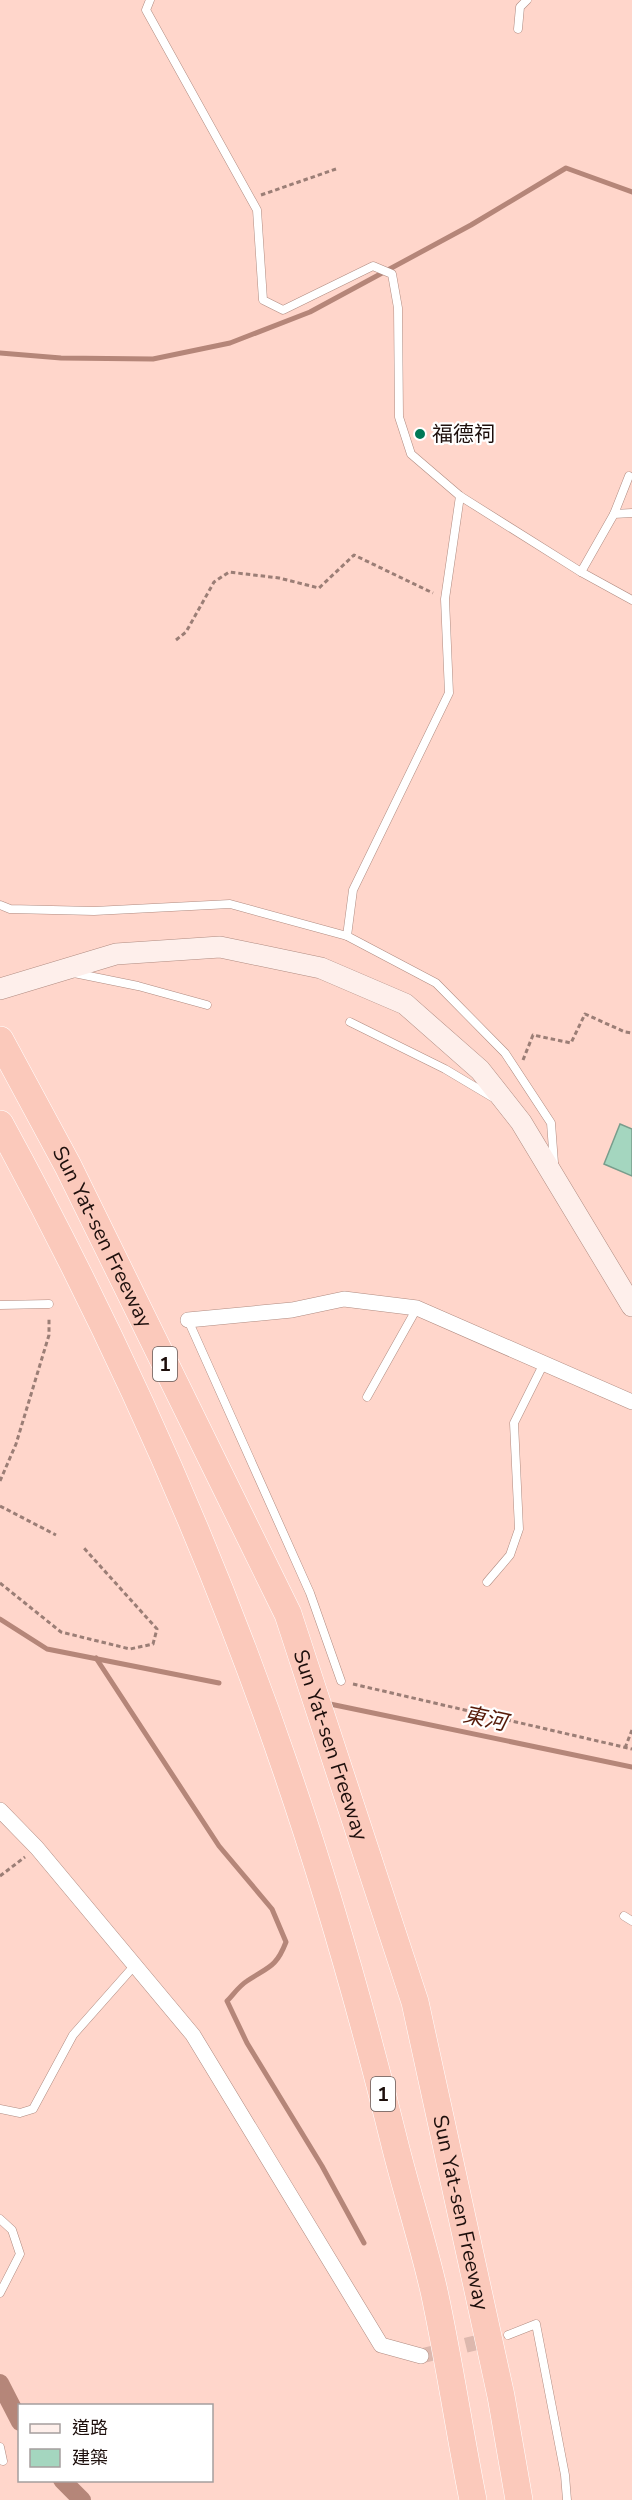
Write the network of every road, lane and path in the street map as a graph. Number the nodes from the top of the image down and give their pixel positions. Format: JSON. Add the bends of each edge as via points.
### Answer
{"nodes":[{"id":1,"x":150,"y":0,"type":"edge"},
{"id":2,"x":526,"y":0,"type":"edge"},
{"id":3,"x":518,"y":28,"type":"dead end"},
{"id":4,"x":336,"y":169,"type":"dead end"},
{"id":5,"x":250,"y":199,"type":"junction"},
{"id":6,"x":629,"y":476,"type":"dead end"},
{"id":7,"x":460,"y":496,"type":"junction"},
{"id":8,"x":632,"y":513,"type":"edge"},
{"id":9,"x":614,"y":514,"type":"junction"},
{"id":10,"x":580,"y":572,"type":"junction"},
{"id":11,"x":445,"y":599,"type":"junction"},
{"id":12,"x":632,"y":600,"type":"edge"},
{"id":13,"x":176,"y":640,"type":"dead end"},
{"id":14,"x":0,"y":905,"type":"edge"},
{"id":15,"x":347,"y":936,"type":"junction"},
{"id":16,"x":63,"y":971,"type":"junction"},
{"id":17,"x":6,"y":988,"type":"edge"},
{"id":18,"x":207,"y":1005,"type":"dead end"},
{"id":19,"x":350,"y":1022,"type":"dead end"},
{"id":20,"x":632,"y":1033,"type":"edge"},
{"id":21,"x":0,"y":1040,"type":"edge"},
{"id":22,"x":518,"y":1072,"type":"junction"},
{"id":23,"x":510,"y":1108,"type":"junction"},
{"id":24,"x":0,"y":1124,"type":"edge"},
{"id":25,"x":554,"y":1177,"type":"junction"},
{"id":26,"x":50,"y":1304,"type":"joint"},
{"id":27,"x":0,"y":1305,"type":"edge"},
{"id":28,"x":632,"y":1306,"type":"edge"},
{"id":29,"x":417,"y":1308,"type":"junction"},
{"id":30,"x":188,"y":1320,"type":"joint"},
{"id":31,"x":544,"y":1363,"type":"junction"},
{"id":32,"x":368,"y":1397,"type":"dead end"},
{"id":33,"x":632,"y":1402,"type":"edge"},
{"id":34,"x":0,"y":1480,"type":"edge"},
{"id":35,"x":0,"y":1506,"type":"edge"},
{"id":36,"x":56,"y":1535,"type":"dead end"},
{"id":37,"x":83,"y":1548,"type":"dead end"},
{"id":38,"x":0,"y":1582,"type":"edge"},
{"id":39,"x":487,"y":1582,"type":"dead end"},
{"id":40,"x":341,"y":1681,"type":"joint"},
{"id":41,"x":632,"y":1730,"type":"edge"},
{"id":42,"x":625,"y":1748,"type":"junction"},
{"id":43,"x":632,"y":1749,"type":"edge"},
{"id":44,"x":0,"y":1810,"type":"edge"},
{"id":45,"x":37,"y":1848,"type":"junction"},
{"id":46,"x":0,"y":1876,"type":"edge"},
{"id":47,"x":624,"y":1916,"type":"dead end"},
{"id":48,"x":632,"y":1921,"type":"edge"},
{"id":49,"x":134,"y":1966,"type":"junction"},
{"id":50,"x":0,"y":2109,"type":"edge"},
{"id":51,"x":0,"y":2219,"type":"edge"},
{"id":52,"x":0,"y":2293,"type":"edge"},
{"id":53,"x":508,"y":2335,"type":"dead end"},
{"id":54,"x":421,"y":2356,"type":"tunnel mouth"},
{"id":55,"x":0,"y":2447,"type":"edge"},
{"id":56,"x":3,"y":2460,"type":"dead end"},
{"id":57,"x":473,"y":2500,"type":"edge"},
{"id":58,"x":519,"y":2500,"type":"edge"},
{"id":59,"x":567,"y":2500,"type":"edge"}],
"edges":[{"from":1,"to":5,"type":"lane","via":[[146,10]]},
{"from":2,"to":3,"type":"lane","via":[[520,8]]},
{"from":4,"to":5,"type":"path"},
{"from":5,"to":7,"type":"lane","via":[[257,210],[263,300],[283,310],[373,266],[392,274],[398,308],[399,417],[411,454]]},
{"from":6,"to":9,"type":"lane"},
{"from":7,"to":10,"type":"lane"},
{"from":7,"to":11,"type":"lane"},
{"from":8,"to":9,"type":"lane"},
{"from":9,"to":10,"type":"lane"},
{"from":10,"to":12,"type":"lane"},
{"from":11,"to":13,"type":"path","via":[[354,555],[319,588],[230,572],[214,582],[186,632]]},
{"from":11,"to":15,"type":"lane","via":[[448,693],[353,890]]},
{"from":14,"to":15,"type":"lane","via":[[10,909],[94,911],[230,904]]},
{"from":15,"to":22,"type":"lane","via":[[436,983],[505,1053]]},
{"from":16,"to":17,"type":"street"},
{"from":16,"to":18,"type":"lane"},
{"from":16,"to":23,"type":"street","via":[[116,954],[220,947],[321,968],[405,1004],[480,1070]]},
{"from":19,"to":23,"type":"lane","via":[[446,1069]]},
{"from":20,"to":22,"type":"path","via":[[585,1014],[571,1043],[533,1035]]},
{"from":21,"to":58,"type":"highway","name":"Sun Yat-sen Freeway","number":"1","via":[[68,1166],[288,1614],[415,2002],[501,2396]]},
{"from":22,"to":25,"type":"lane","via":[[551,1124]]},
{"from":23,"to":25,"type":"street"},
{"from":24,"to":57,"type":"highway","name":"Sun Yat-sen Freeway","number":"1","via":[[112,1346],[176,1487],[289,1775],[366,2028],[434,2290]]},
{"from":25,"to":28,"type":"street"},
{"from":26,"to":27,"type":"lane"},
{"from":26,"to":34,"type":"path","via":[[49,1335],[16,1444]]},
{"from":29,"to":30,"type":"street","via":[[344,1299],[291,1310]]},
{"from":29,"to":31,"type":"street"},
{"from":29,"to":32,"type":"lane"},
{"from":30,"to":40,"type":"lane","via":[[310,1593]]},
{"from":31,"to":33,"type":"street"},
{"from":31,"to":39,"type":"lane","via":[[514,1423],[519,1529],[510,1555]]},
{"from":35,"to":36,"type":"path"},
{"from":37,"to":38,"type":"path","via":[[157,1629],[153,1644],[130,1648],[61,1632]]},
{"from":40,"to":42,"type":"path"},
{"from":41,"to":42,"type":"path"},
{"from":42,"to":43,"type":"path"},
{"from":44,"to":45,"type":"street"},
{"from":45,"to":46,"type":"path"},
{"from":45,"to":49,"type":"street"},
{"from":47,"to":48,"type":"lane"},
{"from":49,"to":50,"type":"lane","via":[[73,2035],[33,2109],[20,2113]]},
{"from":49,"to":54,"type":"street","via":[[192,2035],[381,2345]]},
{"from":51,"to":52,"type":"lane","via":[[12,2230],[20,2254]]},
{"from":53,"to":59,"type":"lane","via":[[536,2324]]},
{"from":55,"to":56,"type":"lane"}]}
